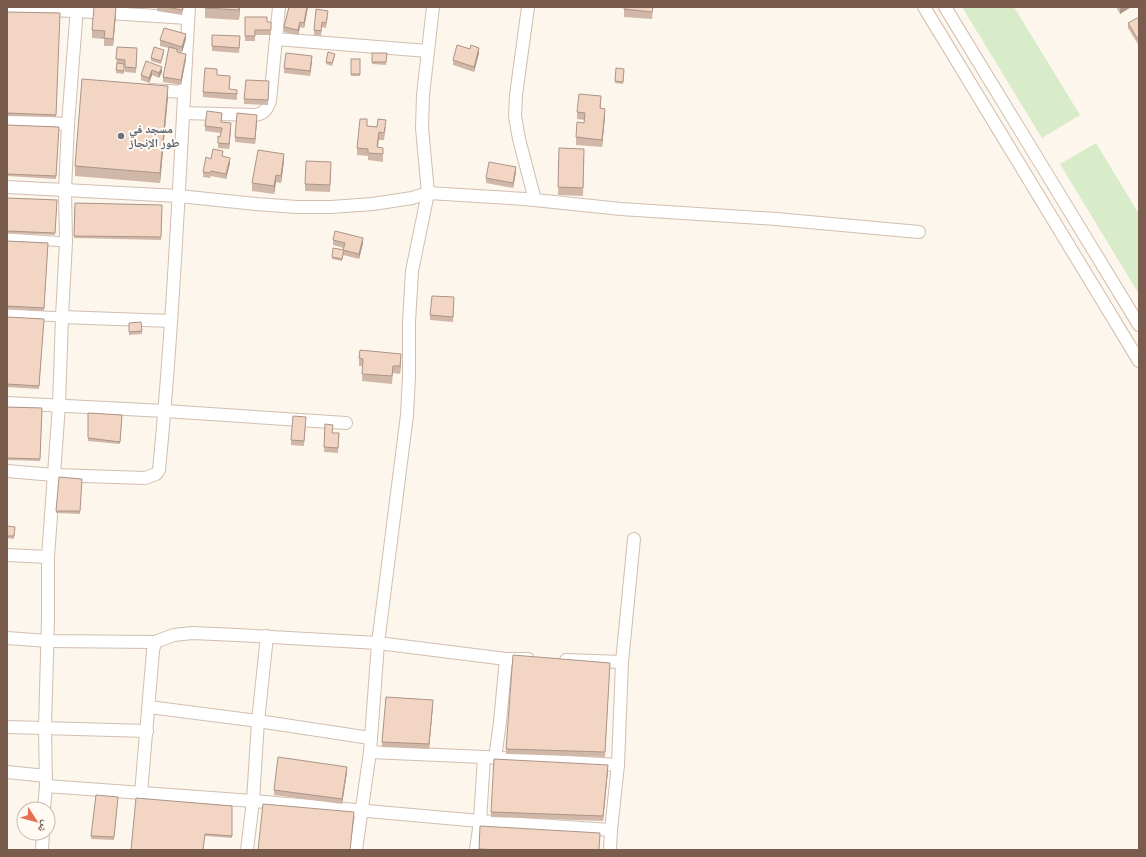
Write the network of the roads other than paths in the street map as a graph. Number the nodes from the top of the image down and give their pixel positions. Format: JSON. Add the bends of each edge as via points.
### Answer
{"nodes":[{"id":1,"x":279,"y":7,"type":"edge"},
{"id":2,"x":433,"y":7,"type":"edge"},
{"id":3,"x":528,"y":7,"type":"edge"},
{"id":4,"x":924,"y":7,"type":"edge"},
{"id":5,"x":945,"y":7,"type":"edge"},
{"id":6,"x":7,"y":9,"type":"edge"},
{"id":7,"x":77,"y":9,"type":"edge"},
{"id":8,"x":188,"y":13,"type":"edge"},
{"id":9,"x":276,"y":39,"type":"junction"},
{"id":10,"x":428,"y":51,"type":"junction"},
{"id":11,"x":71,"y":85,"type":"junction"},
{"id":12,"x":86,"y":86,"type":"edge"},
{"id":13,"x":139,"y":89,"type":"edge"},
{"id":14,"x":184,"y":92,"type":"junction"},
{"id":15,"x":183,"y":113,"type":"junction"},
{"id":16,"x":7,"y":121,"type":"edge"},
{"id":17,"x":68,"y":124,"type":"junction"},
{"id":18,"x":7,"y":187,"type":"edge"},
{"id":19,"x":65,"y":190,"type":"junction"},
{"id":20,"x":428,"y":193,"type":"junction"},
{"id":21,"x":178,"y":196,"type":"junction"},
{"id":22,"x":535,"y":200,"type":"junction"},
{"id":23,"x":919,"y":232,"type":"dead end"},
{"id":24,"x":7,"y":238,"type":"edge"},
{"id":25,"x":66,"y":242,"type":"junction"},
{"id":26,"x":7,"y":314,"type":"edge"},
{"id":27,"x":62,"y":317,"type":"junction"},
{"id":28,"x":170,"y":321,"type":"junction"},
{"id":29,"x":1139,"y":325,"type":"edge"},
{"id":30,"x":1139,"y":361,"type":"edge"},
{"id":31,"x":7,"y":403,"type":"edge"},
{"id":32,"x":59,"y":405,"type":"junction"},
{"id":33,"x":165,"y":411,"type":"junction"},
{"id":34,"x":346,"y":424,"type":"dead end"},
{"id":35,"x":7,"y":471,"type":"edge"},
{"id":36,"x":54,"y":475,"type":"junction"},
{"id":37,"x":634,"y":540,"type":"dead end"},
{"id":38,"x":7,"y":555,"type":"edge"},
{"id":39,"x":48,"y":557,"type":"junction"},
{"id":40,"x":267,"y":636,"type":"junction"},
{"id":41,"x":7,"y":638,"type":"edge"},
{"id":42,"x":48,"y":641,"type":"junction"},
{"id":43,"x":155,"y":642,"type":"junction"},
{"id":44,"x":378,"y":643,"type":"junction"},
{"id":45,"x":506,"y":659,"type":"junction"},
{"id":46,"x":537,"y":660,"type":"edge"},
{"id":47,"x":552,"y":660,"type":"edge"},
{"id":48,"x":622,"y":662,"type":"junction"},
{"id":49,"x":149,"y":707,"type":"junction"},
{"id":50,"x":258,"y":721,"type":"junction"},
{"id":51,"x":7,"y":726,"type":"edge"},
{"id":52,"x":45,"y":727,"type":"junction"},
{"id":53,"x":147,"y":731,"type":"junction"},
{"id":54,"x":370,"y":738,"type":"junction"},
{"id":55,"x":370,"y":752,"type":"junction"},
{"id":56,"x":490,"y":758,"type":"junction"},
{"id":57,"x":618,"y":765,"type":"junction"},
{"id":58,"x":7,"y":772,"type":"edge"},
{"id":59,"x":46,"y":781,"type":"junction"},
{"id":60,"x":141,"y":793,"type":"junction"},
{"id":61,"x":45,"y":801,"type":"edge"},
{"id":62,"x":253,"y":801,"type":"junction"},
{"id":63,"x":362,"y":810,"type":"junction"},
{"id":64,"x":480,"y":821,"type":"junction"},
{"id":65,"x":611,"y":830,"type":"junction"},
{"id":66,"x":247,"y":850,"type":"edge"},
{"id":67,"x":356,"y":850,"type":"edge"},
{"id":68,"x":476,"y":850,"type":"edge"},
{"id":69,"x":610,"y":850,"type":"edge"}],
"edges":[{"from":1,"to":9,"type":"street"},
{"from":2,"to":10,"type":"street"},
{"from":3,"to":22,"type":"street","via":[[515,116]]},
{"from":4,"to":30,"type":"street"},
{"from":5,"to":29,"type":"street"},
{"from":6,"to":7,"type":"street"},
{"from":7,"to":8,"type":"street"},
{"from":7,"to":11,"type":"street"},
{"from":8,"to":14,"type":"street"},
{"from":9,"to":10,"type":"street"},
{"from":9,"to":15,"type":"street","via":[[270,101],[262,113]]},
{"from":10,"to":20,"type":"street","via":[[422,128]]},
{"from":11,"to":12,"type":"street"},
{"from":11,"to":17,"type":"street"},
{"from":13,"to":14,"type":"street"},
{"from":14,"to":15,"type":"street"},
{"from":15,"to":21,"type":"street"},
{"from":16,"to":17,"type":"street"},
{"from":17,"to":19,"type":"street"},
{"from":18,"to":19,"type":"street"},
{"from":19,"to":21,"type":"street"},
{"from":19,"to":25,"type":"street"},
{"from":20,"to":21,"type":"street","via":[[392,202],[331,207],[270,205]]},
{"from":20,"to":22,"type":"street"},
{"from":20,"to":44,"type":"street","via":[[412,271],[407,415]]},
{"from":21,"to":28,"type":"street"},
{"from":22,"to":23,"type":"street"},
{"from":24,"to":25,"type":"street"},
{"from":25,"to":27,"type":"street"},
{"from":26,"to":27,"type":"street"},
{"from":27,"to":28,"type":"street"},
{"from":27,"to":32,"type":"street"},
{"from":28,"to":33,"type":"street"},
{"from":31,"to":32,"type":"street"},
{"from":32,"to":33,"type":"street"},
{"from":32,"to":36,"type":"street"},
{"from":33,"to":34,"type":"street"},
{"from":33,"to":36,"type":"street","via":[[159,470],[156,474],[145,478]]},
{"from":35,"to":36,"type":"street"},
{"from":36,"to":39,"type":"street"},
{"from":37,"to":48,"type":"street"},
{"from":38,"to":39,"type":"street"},
{"from":39,"to":42,"type":"street"},
{"from":40,"to":43,"type":"street","via":[[192,633],[174,635]]},
{"from":40,"to":44,"type":"street"},
{"from":40,"to":50,"type":"street"},
{"from":41,"to":42,"type":"street"},
{"from":42,"to":43,"type":"street"},
{"from":42,"to":52,"type":"street"},
{"from":43,"to":49,"type":"street"},
{"from":44,"to":45,"type":"street"},
{"from":44,"to":54,"type":"street"},
{"from":45,"to":46,"type":"street"},
{"from":45,"to":56,"type":"street","via":[[500,722]]},
{"from":47,"to":48,"type":"street"},
{"from":48,"to":57,"type":"street"},
{"from":49,"to":50,"type":"street"},
{"from":49,"to":53,"type":"street"},
{"from":50,"to":54,"type":"street"},
{"from":50,"to":62,"type":"street"},
{"from":51,"to":52,"type":"street"},
{"from":52,"to":53,"type":"street"},
{"from":52,"to":59,"type":"street"},
{"from":53,"to":60,"type":"street"},
{"from":54,"to":55,"type":"street"},
{"from":55,"to":56,"type":"street"},
{"from":55,"to":63,"type":"street"},
{"from":56,"to":57,"type":"street"},
{"from":56,"to":64,"type":"street"},
{"from":57,"to":65,"type":"street"},
{"from":58,"to":59,"type":"street"},
{"from":59,"to":60,"type":"street"},
{"from":59,"to":61,"type":"street"},
{"from":60,"to":62,"type":"street"},
{"from":62,"to":63,"type":"street"},
{"from":62,"to":66,"type":"street"},
{"from":63,"to":64,"type":"street"},
{"from":63,"to":67,"type":"street"},
{"from":64,"to":65,"type":"street"},
{"from":64,"to":68,"type":"street"},
{"from":65,"to":69,"type":"street"}]}
